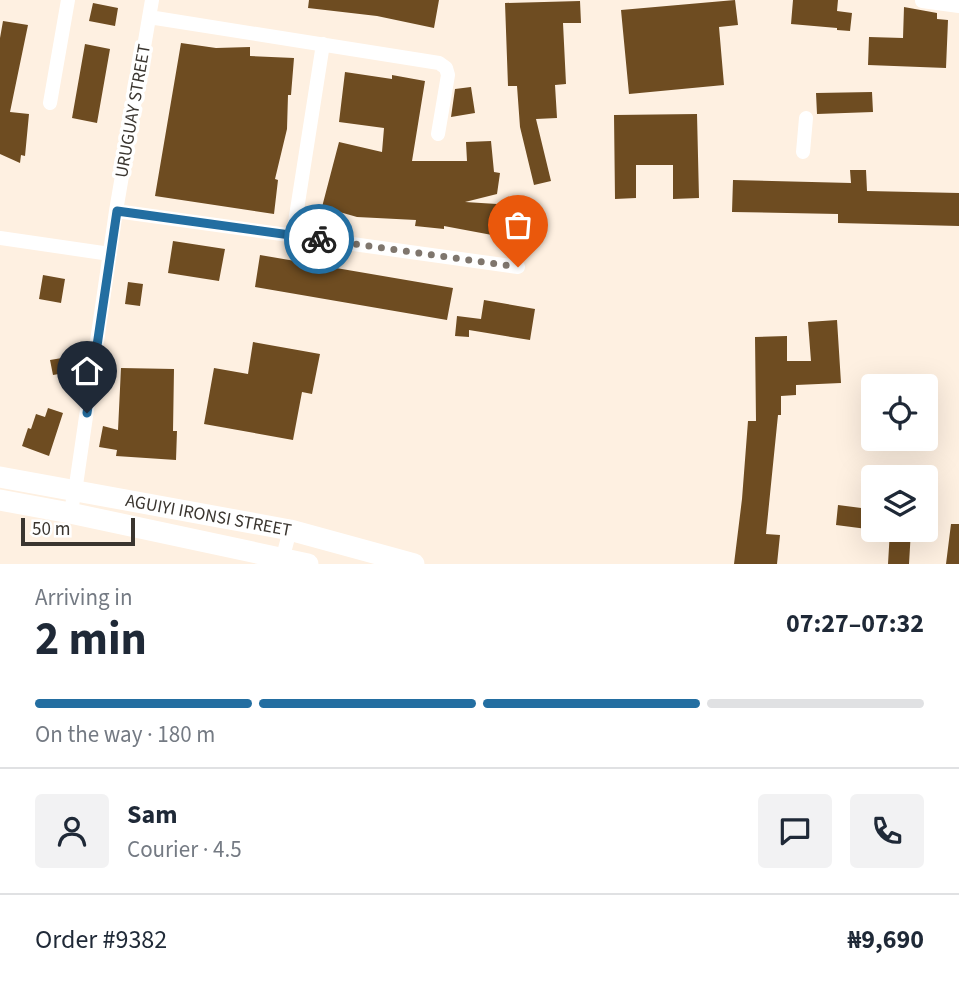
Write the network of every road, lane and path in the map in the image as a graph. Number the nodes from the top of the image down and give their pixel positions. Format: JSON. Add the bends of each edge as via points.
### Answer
{"nodes":[{"id":1,"x":68,"y":0,"type":"edge"},
{"id":2,"x":152,"y":0,"type":"edge"},
{"id":3,"x":922,"y":1,"type":"edge"},
{"id":4,"x":959,"y":6,"type":"edge"},
{"id":5,"x":149,"y":17,"type":"junction"},
{"id":6,"x":323,"y":44,"type":"junction"},
{"id":7,"x":50,"y":103,"type":"dead end"},
{"id":8,"x":806,"y":118,"type":"dead end"},
{"id":9,"x":438,"y":134,"type":"dead end"},
{"id":10,"x":803,"y":152,"type":"dead end"},
{"id":11,"x":117,"y":211,"type":"junction"},
{"id":12,"x":293,"y":235,"type":"junction"},
{"id":13,"x":0,"y":238,"type":"edge"},
{"id":14,"x":110,"y":254,"type":"junction"},
{"id":15,"x":518,"y":267,"type":"dead end"},
{"id":16,"x":0,"y":477,"type":"edge"},
{"id":17,"x":0,"y":500,"type":"edge"},
{"id":18,"x":72,"y":503,"type":"junction"},
{"id":19,"x":290,"y":530,"type":"junction"},
{"id":20,"x":283,"y":561,"type":"edge"},
{"id":21,"x":308,"y":564,"type":"edge"},
{"id":22,"x":414,"y":564,"type":"edge"}],
"edges":[{"from":1,"to":7,"type":"street"},
{"from":2,"to":5,"type":"street","name":"URUGUAY STREET"},
{"from":3,"to":4,"type":"street"},
{"from":5,"to":6,"type":"street"},
{"from":5,"to":11,"type":"street","name":"URUGUAY STREET"},
{"from":6,"to":9,"type":"street","via":[[439,63],[446,68]]},
{"from":6,"to":12,"type":"street"},
{"from":8,"to":10,"type":"street"},
{"from":11,"to":12,"type":"street"},
{"from":11,"to":14,"type":"street","name":"URUGUAY STREET"},
{"from":12,"to":15,"type":"street"},
{"from":13,"to":14,"type":"street"},
{"from":14,"to":18,"type":"street","name":"URUGUAY STREET"},
{"from":16,"to":18,"type":"main road","name":"AGUIYI IRONSI STREET"},
{"from":17,"to":18,"type":"main road","name":"AGUIYI IRONSI STREET"},
{"from":18,"to":19,"type":"main road","name":"AGUIYI IRONSI STREET"},
{"from":18,"to":20,"type":"main road","name":"AGUIYI IRONSI STREET"},
{"from":19,"to":20,"type":"street"},
{"from":19,"to":22,"type":"main road","name":"AGUIYI IRONSI STREET"},
{"from":20,"to":21,"type":"main road","name":"AGUIYI IRONSI STREET"}]}
